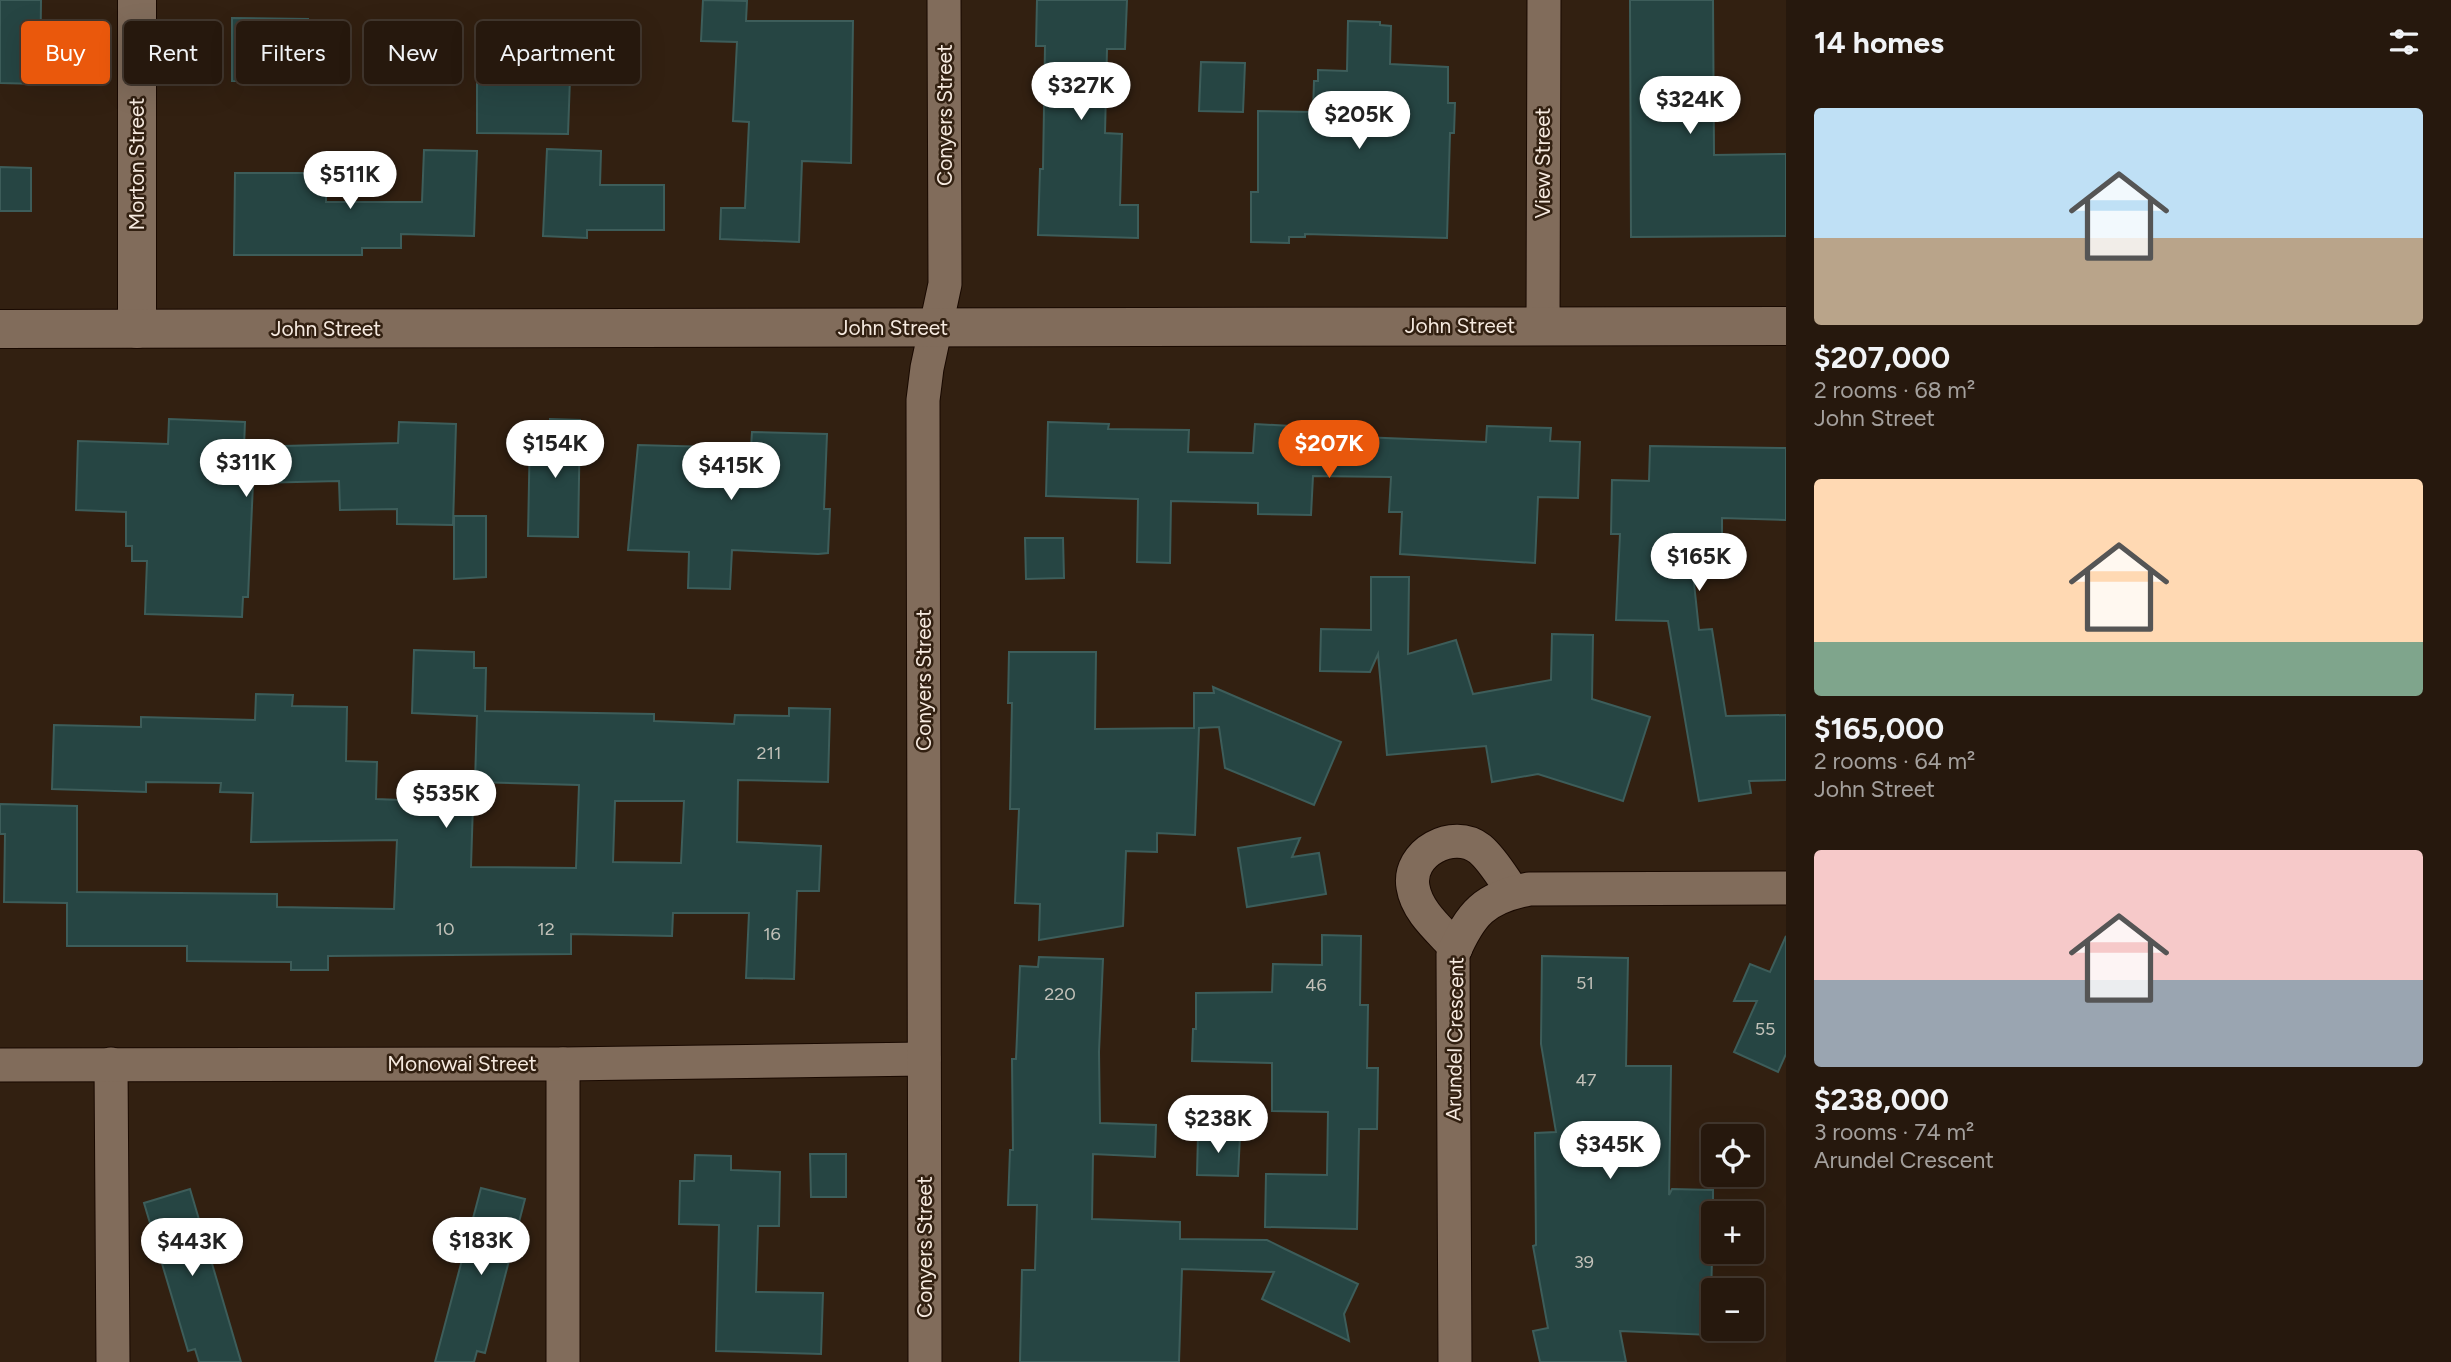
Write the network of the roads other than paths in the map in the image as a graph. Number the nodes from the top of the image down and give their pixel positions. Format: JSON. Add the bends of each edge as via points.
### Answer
{"nodes":[{"id":1,"x":136,"y":0,"type":"edge"},
{"id":2,"x":944,"y":0,"type":"edge"},
{"id":3,"x":1544,"y":0,"type":"edge"},
{"id":4,"x":1543,"y":326,"type":"junction"},
{"id":5,"x":1786,"y":326,"type":"edge"},
{"id":6,"x":0,"y":328,"type":"edge"},
{"id":7,"x":937,"y":328,"type":"junction"},
{"id":8,"x":137,"y":329,"type":"junction"},
{"id":9,"x":1786,"y":888,"type":"edge"},
{"id":10,"x":1513,"y":892,"type":"junction"},
{"id":11,"x":1456,"y":948,"type":"junction"},
{"id":12,"x":924,"y":1059,"type":"junction"},
{"id":13,"x":111,"y":1064,"type":"junction"},
{"id":14,"x":563,"y":1064,"type":"junction"},
{"id":15,"x":0,"y":1065,"type":"edge"},
{"id":16,"x":113,"y":1362,"type":"edge"},
{"id":17,"x":563,"y":1362,"type":"edge"},
{"id":18,"x":925,"y":1362,"type":"edge"},
{"id":19,"x":1455,"y":1362,"type":"edge"}],
"edges":[{"from":1,"to":8,"type":"street","name":"Morton Street"},
{"from":2,"to":7,"type":"street","name":"Conyers Street","via":[[945,284]]},
{"from":3,"to":4,"type":"street","name":"View Street"},
{"from":4,"to":5,"type":"street","name":"John Street"},
{"from":4,"to":7,"type":"street","name":"John Street"},
{"from":6,"to":8,"type":"street","name":"John Street"},
{"from":7,"to":8,"type":"street","name":"John Street"},
{"from":7,"to":12,"type":"street","name":"Conyers Street","via":[[923,400]]},
{"from":9,"to":10,"type":"street","name":"Arundel Crescent"},
{"from":10,"to":11,"type":"street","name":"Arundel Crescent","via":[[1480,909]]},
{"from":10,"to":11,"type":"street","via":[[1478,848],[1454,842],[1427,851],[1414,871],[1412,886],[1426,915]]},
{"from":11,"to":19,"type":"street","name":"Arundel Crescent"},
{"from":12,"to":14,"type":"street","name":"Monowai Street"},
{"from":12,"to":18,"type":"street","name":"Conyers Street"},
{"from":13,"to":14,"type":"street","name":"Monowai Street"},
{"from":13,"to":15,"type":"street","name":"Monowai Street"},
{"from":13,"to":16,"type":"street"},
{"from":14,"to":17,"type":"street"}]}
